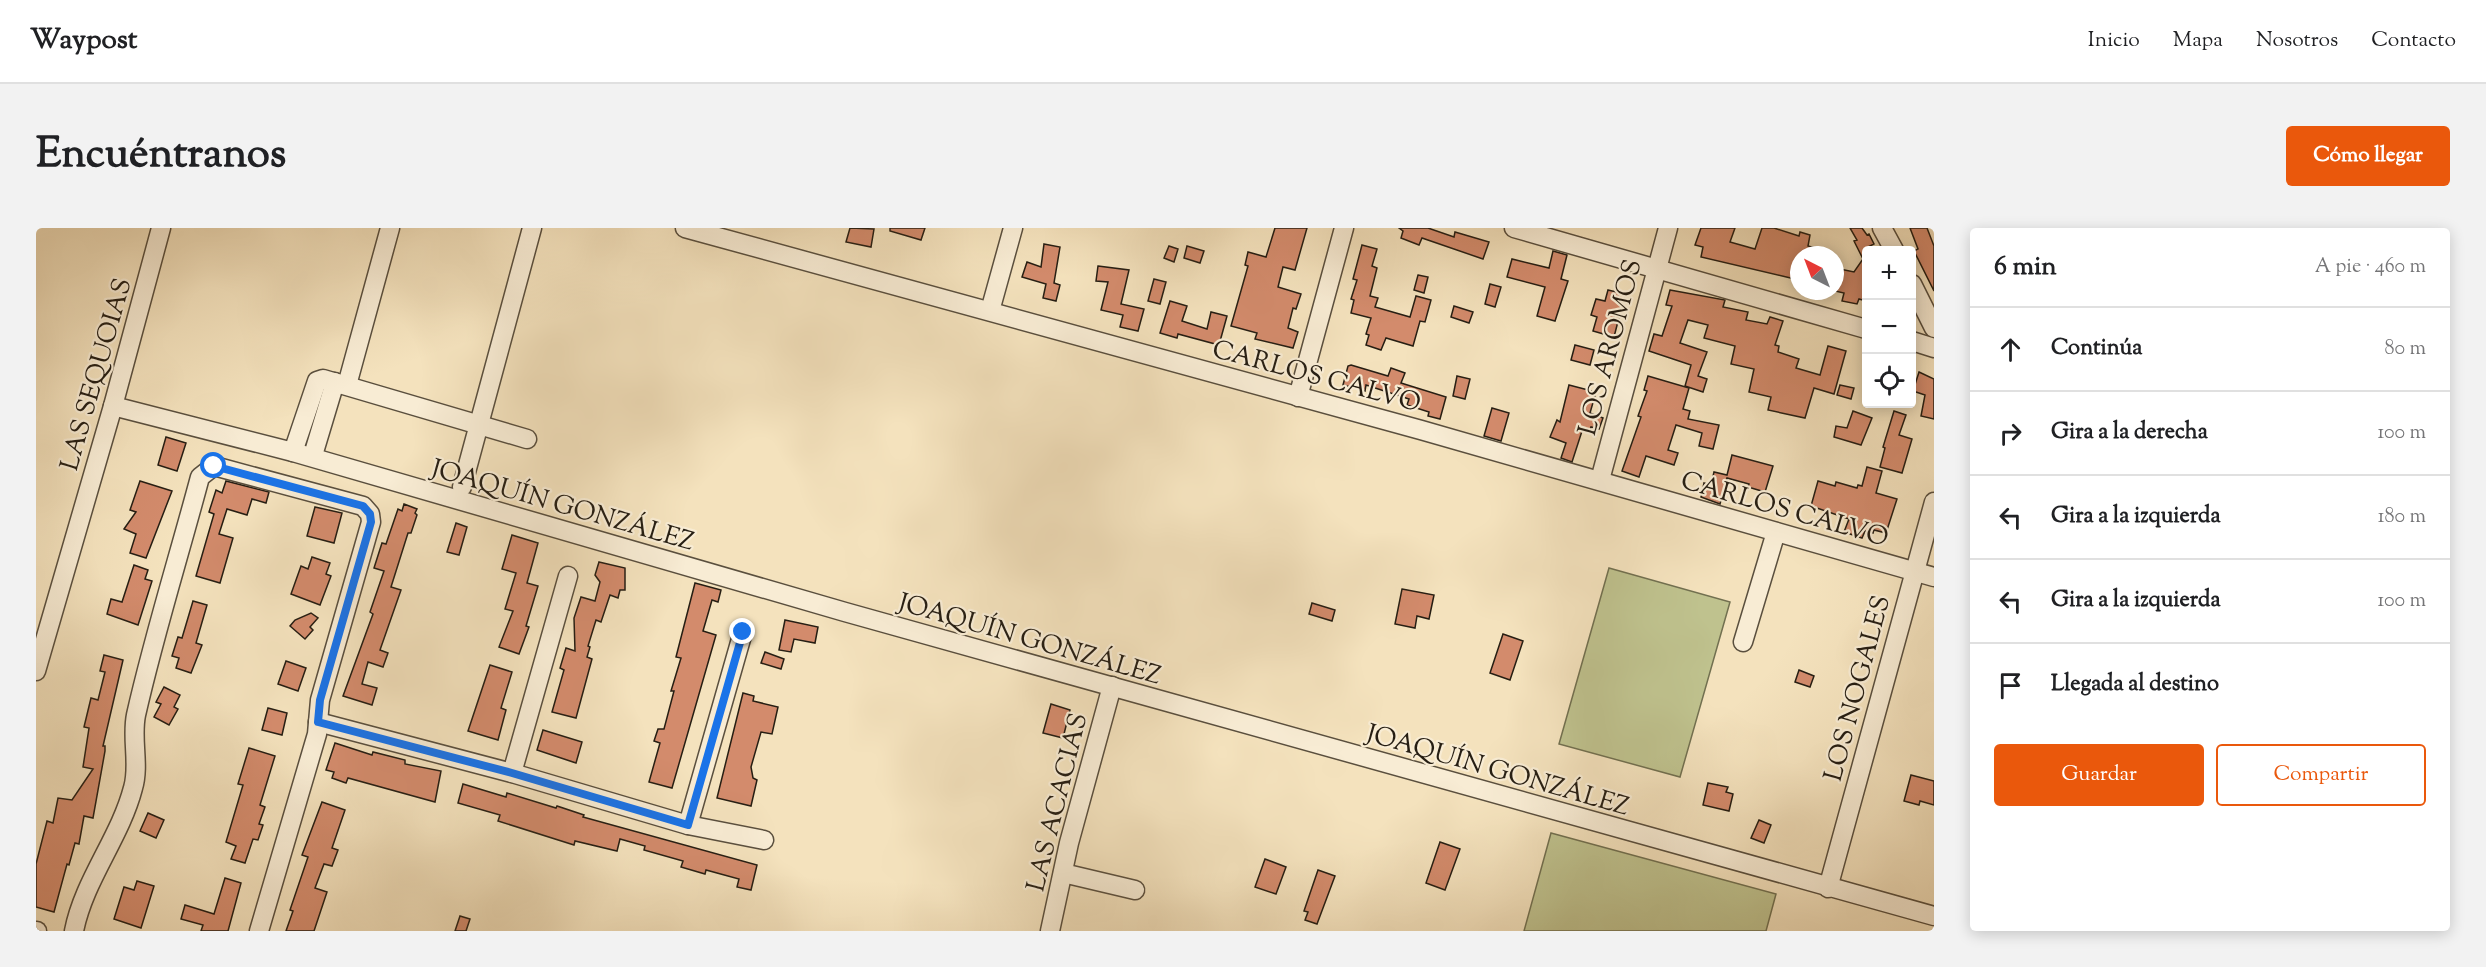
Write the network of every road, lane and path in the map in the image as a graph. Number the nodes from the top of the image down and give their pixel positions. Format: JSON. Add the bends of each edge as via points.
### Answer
{"nodes":[{"id":1,"x":161,"y":228,"type":"edge"},
{"id":2,"x":390,"y":228,"type":"edge"},
{"id":3,"x":532,"y":228,"type":"edge"},
{"id":4,"x":1013,"y":228,"type":"edge"},
{"id":5,"x":1344,"y":228,"type":"edge"},
{"id":6,"x":1514,"y":228,"type":"edge"},
{"id":7,"x":1668,"y":228,"type":"edge"},
{"id":8,"x":1882,"y":228,"type":"edge"},
{"id":9,"x":689,"y":229,"type":"edge"},
{"id":10,"x":1892,"y":246,"type":"edge"},
{"id":11,"x":1657,"y":269,"type":"junction"},
{"id":12,"x":1916,"y":294,"type":"edge"},
{"id":13,"x":990,"y":311,"type":"junction"},
{"id":14,"x":1862,"y":327,"type":"edge"},
{"id":15,"x":1934,"y":328,"type":"edge"},
{"id":16,"x":1916,"y":343,"type":"edge"},
{"id":17,"x":1934,"y":348,"type":"edge"},
{"id":18,"x":341,"y":383,"type":"junction"},
{"id":19,"x":1298,"y":397,"type":"junction"},
{"id":20,"x":113,"y":406,"type":"junction"},
{"id":21,"x":480,"y":424,"type":"junction"},
{"id":22,"x":527,"y":439,"type":"dead end"},
{"id":23,"x":293,"y":452,"type":"junction"},
{"id":24,"x":314,"y":452,"type":"dead end"},
{"id":25,"x":1599,"y":480,"type":"junction"},
{"id":26,"x":462,"y":487,"type":"dead end"},
{"id":27,"x":1934,"y":502,"type":"edge"},
{"id":28,"x":1776,"y":532,"type":"junction"},
{"id":29,"x":1914,"y":572,"type":"junction"},
{"id":30,"x":568,"y":576,"type":"dead end"},
{"id":31,"x":1934,"y":577,"type":"edge"},
{"id":32,"x":743,"y":632,"type":"dead end"},
{"id":33,"x":1743,"y":642,"type":"dead end"},
{"id":34,"x":36,"y":671,"type":"edge"},
{"id":35,"x":1112,"y":686,"type":"junction"},
{"id":36,"x":318,"y":722,"type":"junction"},
{"id":37,"x":512,"y":773,"type":"junction"},
{"id":38,"x":688,"y":825,"type":"junction"},
{"id":39,"x":764,"y":840,"type":"dead end"},
{"id":40,"x":1063,"y":873,"type":"junction"},
{"id":41,"x":1828,"y":888,"type":"junction"},
{"id":42,"x":1135,"y":890,"type":"dead end"},
{"id":43,"x":1934,"y":916,"type":"edge"},
{"id":44,"x":74,"y":931,"type":"edge"},
{"id":45,"x":259,"y":931,"type":"edge"},
{"id":46,"x":1050,"y":931,"type":"edge"}],
"edges":[{"from":1,"to":20,"type":"street","name":"LAS SEQUOIAS"},
{"from":2,"to":18,"type":"street"},
{"from":3,"to":21,"type":"street"},
{"from":4,"to":13,"type":"street"},
{"from":5,"to":19,"type":"street"},
{"from":6,"to":11,"type":"street"},
{"from":7,"to":11,"type":"street","name":"LOS AROMOS"},
{"from":8,"to":10,"type":"street"},
{"from":9,"to":13,"type":"street","name":"CARLOS CALVO"},
{"from":11,"to":14,"type":"street"},
{"from":11,"to":25,"type":"street","name":"LOS AROMOS"},
{"from":12,"to":15,"type":"street"},
{"from":13,"to":19,"type":"street","name":"CARLOS CALVO"},
{"from":16,"to":17,"type":"street"},
{"from":18,"to":21,"type":"street"},
{"from":18,"to":23,"type":"street","via":[[317,381]]},
{"from":18,"to":24,"type":"street"},
{"from":19,"to":25,"type":"street","name":"CARLOS CALVO"},
{"from":20,"to":23,"type":"street","name":"JOAQUÍN GONZÁLEZ"},
{"from":20,"to":34,"type":"street","name":"LAS SEQUOIAS"},
{"from":21,"to":22,"type":"street"},
{"from":21,"to":26,"type":"street"},
{"from":23,"to":35,"type":"street","name":"JOAQUÍN GONZÁLEZ"},
{"from":25,"to":28,"type":"street","name":"CARLOS CALVO"},
{"from":27,"to":29,"type":"street","name":"LOS NOGALES"},
{"from":28,"to":29,"type":"street","name":"CARLOS CALVO"},
{"from":28,"to":33,"type":"street"},
{"from":29,"to":31,"type":"street","name":"CARLOS CALVO"},
{"from":29,"to":41,"type":"street","name":"LOS NOGALES"},
{"from":30,"to":37,"type":"street"},
{"from":32,"to":38,"type":"street"},
{"from":35,"to":40,"type":"street","name":"LAS ACACIAS"},
{"from":35,"to":41,"type":"street","name":"JOAQUÍN GONZÁLEZ"},
{"from":36,"to":37,"type":"street"},
{"from":36,"to":44,"type":"street","via":[[320,700],[371,522],[370,514],[363,506],[214,466],[200,477],[135,718],[132,792],[123,819],[83,898]]},
{"from":36,"to":45,"type":"street"},
{"from":37,"to":38,"type":"street"},
{"from":38,"to":39,"type":"street"},
{"from":40,"to":42,"type":"street"},
{"from":40,"to":46,"type":"street","name":"LAS ACACIAS"},
{"from":41,"to":43,"type":"street","name":"JOAQUÍN GONZÁLEZ"}]}
